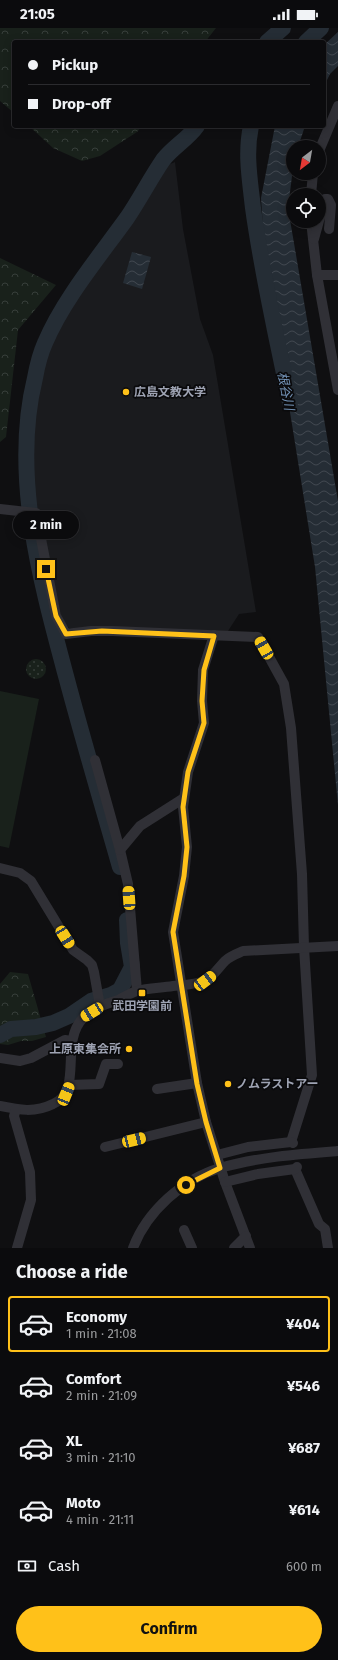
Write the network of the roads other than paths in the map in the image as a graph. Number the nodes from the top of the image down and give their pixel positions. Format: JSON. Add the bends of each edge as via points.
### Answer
{"nodes":[{"id":1,"x":338,"y":106,"type":"edge"},
{"id":2,"x":324,"y":140,"type":"edge"},
{"id":3,"x":312,"y":228,"type":"edge"},
{"id":4,"x":330,"y":230,"type":"dead end"},
{"id":5,"x":313,"y":245,"type":"junction"},
{"id":6,"x":317,"y":275,"type":"junction"},
{"id":7,"x":338,"y":275,"type":"edge"},
{"id":8,"x":338,"y":390,"type":"edge"},
{"id":9,"x":0,"y":509,"type":"edge"},
{"id":10,"x":214,"y":636,"type":"junction"},
{"id":11,"x":95,"y":760,"type":"dead end"},
{"id":12,"x":184,"y":798,"type":"junction"},
{"id":13,"x":120,"y":850,"type":"junction"},
{"id":14,"x":0,"y":868,"type":"edge"},
{"id":15,"x":338,"y":946,"type":"edge"},
{"id":16,"x":306,"y":947,"type":"junction"},
{"id":17,"x":181,"y":985,"type":"junction"},
{"id":18,"x":137,"y":991,"type":"junction"},
{"id":19,"x":99,"y":1001,"type":"junction"},
{"id":20,"x":71,"y":1041,"type":"junction"},
{"id":21,"x":0,"y":1058,"type":"edge"},
{"id":22,"x":118,"y":1064,"type":"dead end"},
{"id":23,"x":197,"y":1084,"type":"junction"},
{"id":24,"x":69,"y":1085,"type":"junction"},
{"id":25,"x":157,"y":1089,"type":"dead end"},
{"id":26,"x":0,"y":1106,"type":"edge"},
{"id":27,"x":16,"y":1110,"type":"junction"},
{"id":28,"x":206,"y":1122,"type":"junction"},
{"id":29,"x":105,"y":1147,"type":"dead end"},
{"id":30,"x":338,"y":1151,"type":"edge"},
{"id":31,"x":217,"y":1155,"type":"junction"},
{"id":32,"x":220,"y":1168,"type":"junction"},
{"id":33,"x":224,"y":1182,"type":"junction"},
{"id":34,"x":184,"y":1230,"type":"dead end"},
{"id":35,"x":246,"y":1236,"type":"junction"},
{"id":36,"x":17,"y":1248,"type":"edge"},
{"id":37,"x":133,"y":1248,"type":"edge"},
{"id":38,"x":192,"y":1248,"type":"edge"},
{"id":39,"x":234,"y":1248,"type":"edge"},
{"id":40,"x":250,"y":1248,"type":"edge"},
{"id":41,"x":328,"y":1248,"type":"edge"}],
"edges":[{"from":1,"to":2,"type":"street"},
{"from":3,"to":5,"type":"street"},
{"from":4,"to":5,"type":"street","via":[[331,204],[325,199]]},
{"from":5,"to":6,"type":"street"},
{"from":6,"to":7,"type":"street"},
{"from":6,"to":8,"type":"street"},
{"from":9,"to":10,"type":"street","via":[[36,513],[56,616],[66,634],[105,631]]},
{"from":10,"to":12,"type":"street","via":[[204,670],[204,723],[189,766]]},
{"from":10,"to":16,"type":"street","via":[[258,637],[284,684],[291,728]]},
{"from":11,"to":13,"type":"street"},
{"from":12,"to":13,"type":"street","via":[[140,826]]},
{"from":12,"to":17,"type":"street","via":[[186,854],[173,932]]},
{"from":13,"to":18,"type":"street","via":[[128,884]]},
{"from":14,"to":19,"type":"street","via":[[20,873],[31,881],[73,950],[92,965]]},
{"from":15,"to":16,"type":"street"},
{"from":16,"to":17,"type":"street","via":[[243,951],[231,956],[205,981]]},
{"from":16,"to":31,"type":"street","via":[[312,1075],[292,1142],[248,1147]]},
{"from":17,"to":18,"type":"street"},
{"from":17,"to":23,"type":"street"},
{"from":18,"to":19,"type":"street"},
{"from":19,"to":20,"type":"street","via":[[75,1028]]},
{"from":20,"to":21,"type":"street","via":[[65,1040],[20,1061]]},
{"from":20,"to":24,"type":"street"},
{"from":22,"to":24,"type":"street","via":[[106,1064],[99,1084]]},
{"from":23,"to":25,"type":"street"},
{"from":23,"to":28,"type":"street"},
{"from":24,"to":27,"type":"street","via":[[59,1102],[33,1110]]},
{"from":26,"to":27,"type":"street"},
{"from":27,"to":36,"type":"street","via":[[14,1116],[30,1172],[32,1200]]},
{"from":28,"to":29,"type":"street"},
{"from":28,"to":31,"type":"street"},
{"from":30,"to":32,"type":"street","via":[[268,1158]]},
{"from":31,"to":32,"type":"street"},
{"from":32,"to":33,"type":"street"},
{"from":32,"to":37,"type":"street","via":[[186,1185],[168,1198],[144,1227]]},
{"from":33,"to":35,"type":"street"},
{"from":33,"to":41,"type":"street","via":[[296,1168],[319,1224],[325,1229]]},
{"from":34,"to":38,"type":"street"},
{"from":35,"to":39,"type":"street"},
{"from":35,"to":40,"type":"street"}]}
